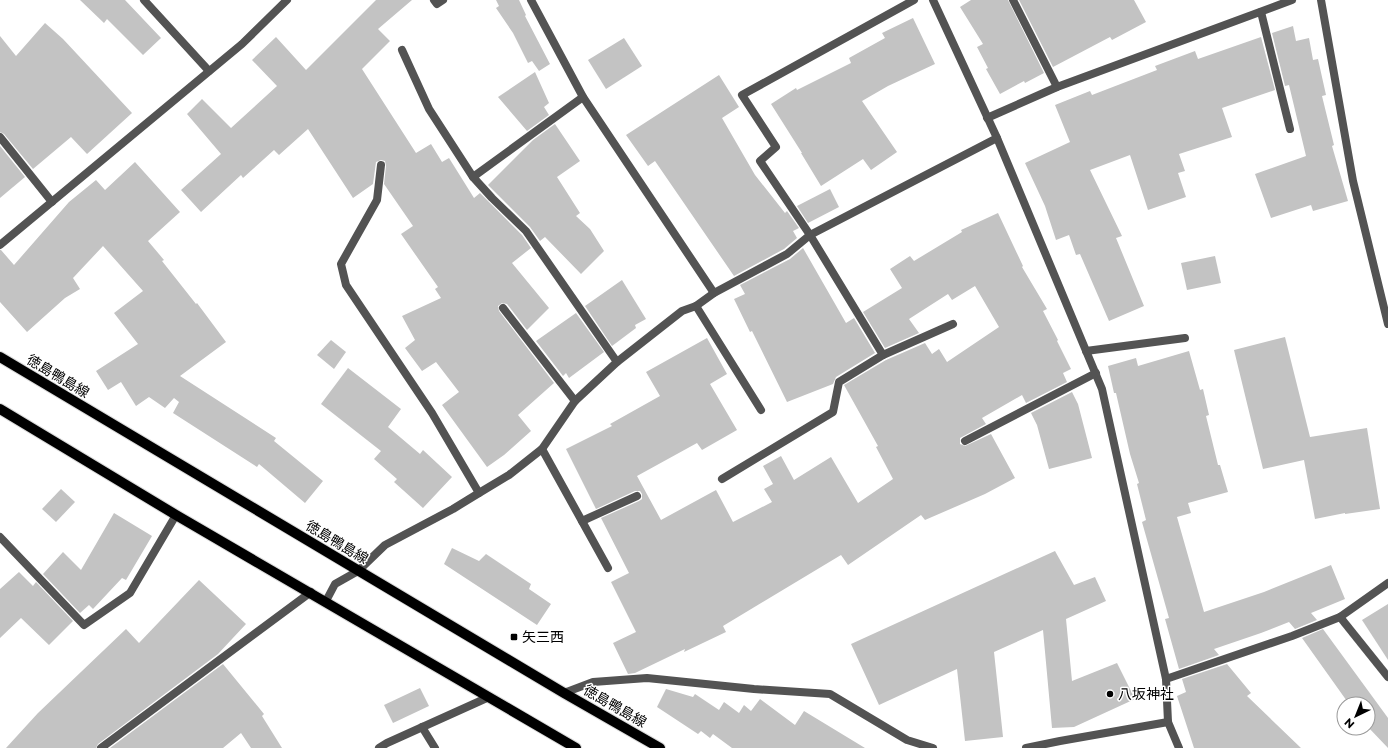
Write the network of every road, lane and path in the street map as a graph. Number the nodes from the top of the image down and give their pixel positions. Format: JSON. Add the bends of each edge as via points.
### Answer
{"nodes":[{"id":1,"x":144,"y":0,"type":"edge"},
{"id":2,"x":287,"y":0,"type":"edge"},
{"id":3,"x":434,"y":0,"type":"edge"},
{"id":4,"x":443,"y":0,"type":"edge"},
{"id":5,"x":531,"y":0,"type":"edge"},
{"id":6,"x":914,"y":0,"type":"edge"},
{"id":7,"x":933,"y":0,"type":"edge"},
{"id":8,"x":1014,"y":0,"type":"edge"},
{"id":9,"x":1292,"y":0,"type":"edge"},
{"id":10,"x":1321,"y":0,"type":"edge"},
{"id":11,"x":1261,"y":12,"type":"junction"},
{"id":12,"x":402,"y":50,"type":"dead end"},
{"id":13,"x":209,"y":71,"type":"junction"},
{"id":14,"x":1057,"y":87,"type":"junction"},
{"id":15,"x":583,"y":97,"type":"junction"},
{"id":16,"x":987,"y":118,"type":"junction"},
{"id":17,"x":1290,"y":129,"type":"dead end"},
{"id":18,"x":0,"y":137,"type":"edge"},
{"id":19,"x":997,"y":138,"type":"junction"},
{"id":20,"x":381,"y":165,"type":"dead end"},
{"id":21,"x":473,"y":177,"type":"junction"},
{"id":22,"x":52,"y":202,"type":"junction"},
{"id":23,"x":810,"y":235,"type":"junction"},
{"id":24,"x":0,"y":245,"type":"edge"},
{"id":25,"x":714,"y":293,"type":"junction"},
{"id":26,"x":696,"y":306,"type":"junction"},
{"id":27,"x":503,"y":308,"type":"dead end"},
{"id":28,"x":953,"y":324,"type":"dead end"},
{"id":29,"x":1388,"y":324,"type":"edge"},
{"id":30,"x":1185,"y":338,"type":"dead end"},
{"id":31,"x":1086,"y":351,"type":"junction"},
{"id":32,"x":883,"y":355,"type":"junction"},
{"id":33,"x":0,"y":357,"type":"edge"},
{"id":34,"x":617,"y":362,"type":"junction"},
{"id":35,"x":1096,"y":373,"type":"junction"},
{"id":36,"x":575,"y":401,"type":"junction"},
{"id":37,"x":0,"y":409,"type":"edge"},
{"id":38,"x":761,"y":410,"type":"dead end"},
{"id":39,"x":965,"y":441,"type":"dead end"},
{"id":40,"x":542,"y":449,"type":"junction"},
{"id":41,"x":722,"y":479,"type":"dead end"},
{"id":42,"x":479,"y":493,"type":"junction"},
{"id":43,"x":637,"y":496,"type":"dead end"},
{"id":44,"x":176,"y":515,"type":"junction"},
{"id":45,"x":582,"y":521,"type":"junction"},
{"id":46,"x":0,"y":537,"type":"edge"},
{"id":47,"x":608,"y":568,"type":"dead end"},
{"id":48,"x":358,"y":571,"type":"junction"},
{"id":49,"x":1388,"y":583,"type":"edge"},
{"id":50,"x":311,"y":592,"type":"junction"},
{"id":51,"x":326,"y":601,"type":"junction"},
{"id":52,"x":1340,"y":617,"type":"junction"},
{"id":53,"x":1388,"y":677,"type":"edge"},
{"id":54,"x":1166,"y":679,"type":"junction"},
{"id":55,"x":564,"y":693,"type":"junction"},
{"id":56,"x":489,"y":697,"type":"junction"},
{"id":57,"x":1168,"y":722,"type":"junction"},
{"id":58,"x":422,"y":727,"type":"junction"},
{"id":59,"x":101,"y":748,"type":"edge"},
{"id":60,"x":379,"y":748,"type":"edge"},
{"id":61,"x":435,"y":748,"type":"edge"},
{"id":62,"x":576,"y":748,"type":"edge"},
{"id":63,"x":660,"y":748,"type":"edge"},
{"id":64,"x":933,"y":748,"type":"edge"},
{"id":65,"x":1026,"y":748,"type":"edge"},
{"id":66,"x":1178,"y":748,"type":"edge"}],
"edges":[{"from":1,"to":13,"type":"street"},
{"from":2,"to":13,"type":"street","via":[[242,44]]},
{"from":3,"to":4,"type":"street","via":[[437,4]]},
{"from":5,"to":15,"type":"street"},
{"from":6,"to":23,"type":"street","via":[[742,95],[776,147],[760,161]]},
{"from":7,"to":16,"type":"street"},
{"from":8,"to":14,"type":"street"},
{"from":9,"to":11,"type":"street"},
{"from":10,"to":29,"type":"street","via":[[1353,181]]},
{"from":11,"to":14,"type":"street"},
{"from":11,"to":17,"type":"street"},
{"from":12,"to":21,"type":"street","via":[[429,109]]},
{"from":13,"to":22,"type":"street"},
{"from":14,"to":16,"type":"street"},
{"from":15,"to":21,"type":"street"},
{"from":15,"to":25,"type":"street"},
{"from":16,"to":19,"type":"street"},
{"from":18,"to":22,"type":"street"},
{"from":19,"to":23,"type":"street"},
{"from":19,"to":31,"type":"street"},
{"from":20,"to":42,"type":"street","via":[[377,200],[341,264],[346,285],[432,413]]},
{"from":21,"to":34,"type":"street","via":[[526,231]]},
{"from":22,"to":24,"type":"street"},
{"from":23,"to":25,"type":"street","via":[[787,254]]},
{"from":23,"to":32,"type":"street"},
{"from":25,"to":26,"type":"street"},
{"from":26,"to":34,"type":"street","via":[[682,311]]},
{"from":26,"to":38,"type":"street"},
{"from":27,"to":36,"type":"street"},
{"from":28,"to":32,"type":"street"},
{"from":30,"to":31,"type":"street"},
{"from":31,"to":35,"type":"street"},
{"from":32,"to":41,"type":"street","via":[[838,382],[833,412]]},
{"from":33,"to":48,"type":"main road","name":"徳島鴨島線"},
{"from":34,"to":36,"type":"street"},
{"from":35,"to":39,"type":"street"},
{"from":35,"to":54,"type":"street","via":[[1102,389]]},
{"from":36,"to":40,"type":"street"},
{"from":37,"to":44,"type":"main road"},
{"from":40,"to":42,"type":"street"},
{"from":40,"to":45,"type":"street"},
{"from":42,"to":48,"type":"street","via":[[385,545]]},
{"from":43,"to":45,"type":"street"},
{"from":44,"to":46,"type":"street","via":[[130,593],[84,625]]},
{"from":44,"to":50,"type":"main road"},
{"from":45,"to":47,"type":"street"},
{"from":48,"to":51,"type":"street","via":[[335,584]]},
{"from":48,"to":55,"type":"main road","name":"徳島鴨島線"},
{"from":49,"to":52,"type":"street"},
{"from":50,"to":51,"type":"main road"},
{"from":50,"to":59,"type":"street"},
{"from":51,"to":56,"type":"main road"},
{"from":52,"to":53,"type":"street"},
{"from":52,"to":54,"type":"street"},
{"from":54,"to":57,"type":"street"},
{"from":55,"to":63,"type":"main road","name":"徳島鴨島線"},
{"from":55,"to":64,"type":"street","via":[[593,682],[647,678],[830,694],[907,740]]},
{"from":56,"to":58,"type":"street"},
{"from":56,"to":62,"type":"main road"},
{"from":57,"to":65,"type":"street"},
{"from":57,"to":66,"type":"street"},
{"from":58,"to":60,"type":"street"},
{"from":58,"to":61,"type":"street"}]}
